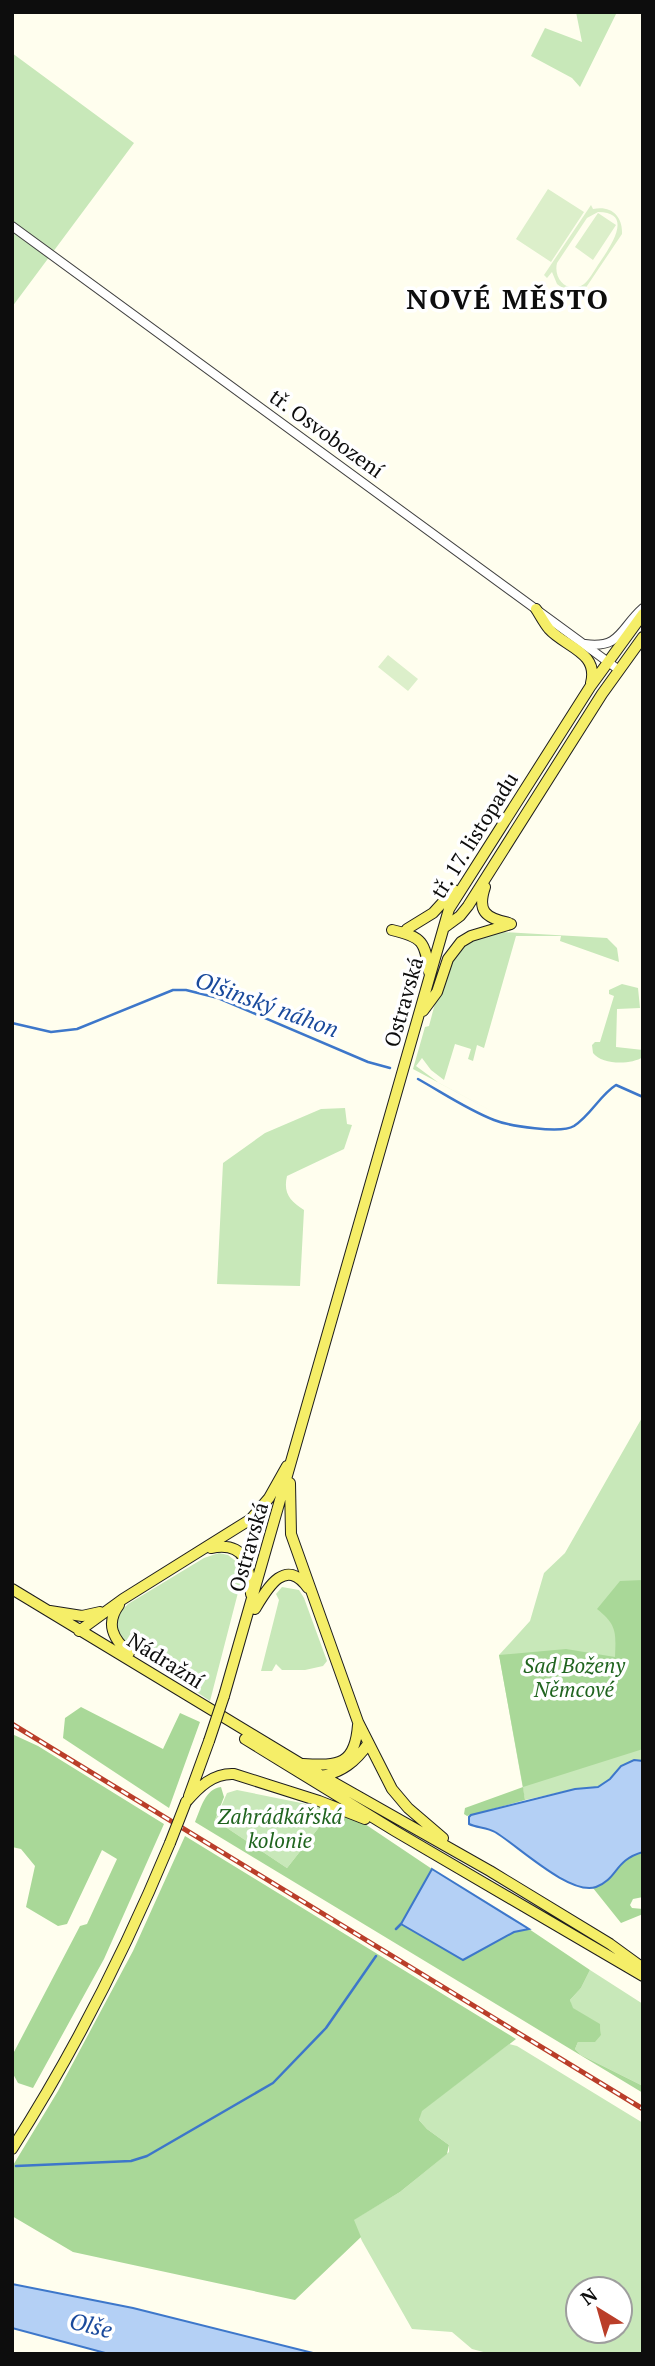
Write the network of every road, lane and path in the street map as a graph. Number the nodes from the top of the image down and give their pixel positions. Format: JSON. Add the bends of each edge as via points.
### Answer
{"nodes":[{"id":1,"x":12,"y":226,"type":"edge"},
{"id":2,"x":643,"y":608,"type":"edge"},
{"id":3,"x":536,"y":609,"type":"junction"},
{"id":4,"x":643,"y":614,"type":"edge"},
{"id":5,"x":643,"y":637,"type":"edge"},
{"id":6,"x":581,"y":643,"type":"junction"},
{"id":7,"x":607,"y":661,"type":"junction"},
{"id":8,"x":619,"y":670,"type":"junction"},
{"id":9,"x":590,"y":687,"type":"junction"},
{"id":10,"x":474,"y":867,"type":"junction"},
{"id":11,"x":489,"y":874,"type":"junction"},
{"id":12,"x":445,"y":927,"type":"junction"},
{"id":13,"x":407,"y":929,"type":"dead end"},
{"id":14,"x":393,"y":930,"type":"dead end"},
{"id":15,"x":429,"y":978,"type":"junction"},
{"id":16,"x":416,"y":1021,"type":"junction"},
{"id":17,"x":295,"y":1451,"type":"junction"},
{"id":18,"x":291,"y":1466,"type":"junction"},
{"id":19,"x":205,"y":1549,"type":"junction"},
{"id":20,"x":12,"y":1589,"type":"edge"},
{"id":21,"x":310,"y":1591,"type":"junction"},
{"id":22,"x":124,"y":1599,"type":"junction"},
{"id":23,"x":252,"y":1603,"type":"junction"},
{"id":24,"x":112,"y":1607,"type":"junction"},
{"id":25,"x":45,"y":1610,"type":"junction"},
{"id":26,"x":246,"y":1623,"type":"junction"},
{"id":27,"x":79,"y":1631,"type":"junction"},
{"id":28,"x":152,"y":1674,"type":"junction"},
{"id":29,"x":358,"y":1722,"type":"junction"},
{"id":30,"x":368,"y":1744,"type":"junction"},
{"id":31,"x":300,"y":1769,"type":"junction"},
{"id":32,"x":322,"y":1776,"type":"junction"},
{"id":33,"x":186,"y":1802,"type":"junction"},
{"id":34,"x":395,"y":1832,"type":"junction"},
{"id":35,"x":490,"y":1871,"type":"junction"},
{"id":36,"x":643,"y":1968,"type":"edge"},
{"id":37,"x":643,"y":1976,"type":"edge"},
{"id":38,"x":12,"y":2149,"type":"edge"}],
"edges":[{"from":1,"to":3,"type":"street","name":"tř. Osvobození"},
{"from":2,"to":6,"type":"street","via":[[610,643]]},
{"from":3,"to":6,"type":"street","name":"tř. Osvobození"},
{"from":3,"to":9,"type":"main road","via":[[550,630],[589,660]]},
{"from":4,"to":7,"type":"main road","name":"tř. 17. listopadu"},
{"from":5,"to":8,"type":"main road","name":"tř. 17. listopadu"},
{"from":6,"to":7,"type":"street","name":"tř. Osvobození"},
{"from":7,"to":8,"type":"street","name":"tř. Osvobození"},
{"from":7,"to":9,"type":"main road","name":"tř. 17. listopadu"},
{"from":8,"to":11,"type":"main road","name":"tř. 17. listopadu"},
{"from":9,"to":10,"type":"main road","name":"tř. 17. listopadu"},
{"from":10,"to":12,"type":"main road","name":"tř. 17. listopadu","via":[[449,909]]},
{"from":10,"to":13,"type":"main road","via":[[438,908]]},
{"from":11,"to":12,"type":"main road","name":"tř. 17. listopadu","via":[[464,911]]},
{"from":11,"to":16,"type":"main road","via":[[483,910],[491,918],[511,924],[461,942],[448,959],[437,992]]},
{"from":12,"to":15,"type":"main road","name":"Ostravská"},
{"from":14,"to":15,"type":"main road","via":[[411,934],[422,943]]},
{"from":15,"to":16,"type":"main road","name":"Ostravská"},
{"from":16,"to":17,"type":"main road","name":"Ostravská"},
{"from":17,"to":18,"type":"main road","name":"Ostravská"},
{"from":17,"to":19,"type":"main road","via":[[255,1515]]},
{"from":18,"to":21,"type":"main road","via":[[290,1530]]},
{"from":18,"to":23,"type":"main road","name":"Ostravská"},
{"from":19,"to":22,"type":"main road"},
{"from":19,"to":23,"type":"main road","via":[[230,1548],[244,1557]]},
{"from":20,"to":25,"type":"main road","name":"Nádražní"},
{"from":21,"to":26,"type":"main road","via":[[298,1578],[277,1578]]},
{"from":21,"to":29,"type":"main road"},
{"from":22,"to":24,"type":"main road"},
{"from":22,"to":28,"type":"main road","via":[[112,1617],[113,1633],[120,1646]]},
{"from":23,"to":26,"type":"main road","name":"Ostravská"},
{"from":24,"to":25,"type":"main road","via":[[88,1616]]},
{"from":24,"to":27,"type":"main road"},
{"from":25,"to":27,"type":"main road","name":"Nádražní"},
{"from":26,"to":33,"type":"main road","name":"Ostravská","bridge":true},
{"from":27,"to":28,"type":"main road","name":"Nádražní"},
{"from":27,"to":31,"type":"main road"},
{"from":28,"to":31,"type":"main road","name":"Nádražní"},
{"from":29,"to":30,"type":"main road"},
{"from":29,"to":31,"type":"main road","via":[[355,1745],[345,1760]]},
{"from":30,"to":32,"type":"main road","via":[[352,1763]]},
{"from":30,"to":35,"type":"main road","via":[[408,1808]]},
{"from":31,"to":32,"type":"main road"},
{"from":31,"to":34,"type":"main road"},
{"from":32,"to":35,"type":"main road"},
{"from":33,"to":34,"type":"main road","via":[[216,1776],[234,1774]]},
{"from":33,"to":38,"type":"main road","name":"Ostravská","bridge":true,"via":[[121,1953]]},
{"from":34,"to":37,"type":"main road"},
{"from":35,"to":36,"type":"main road"}]}
